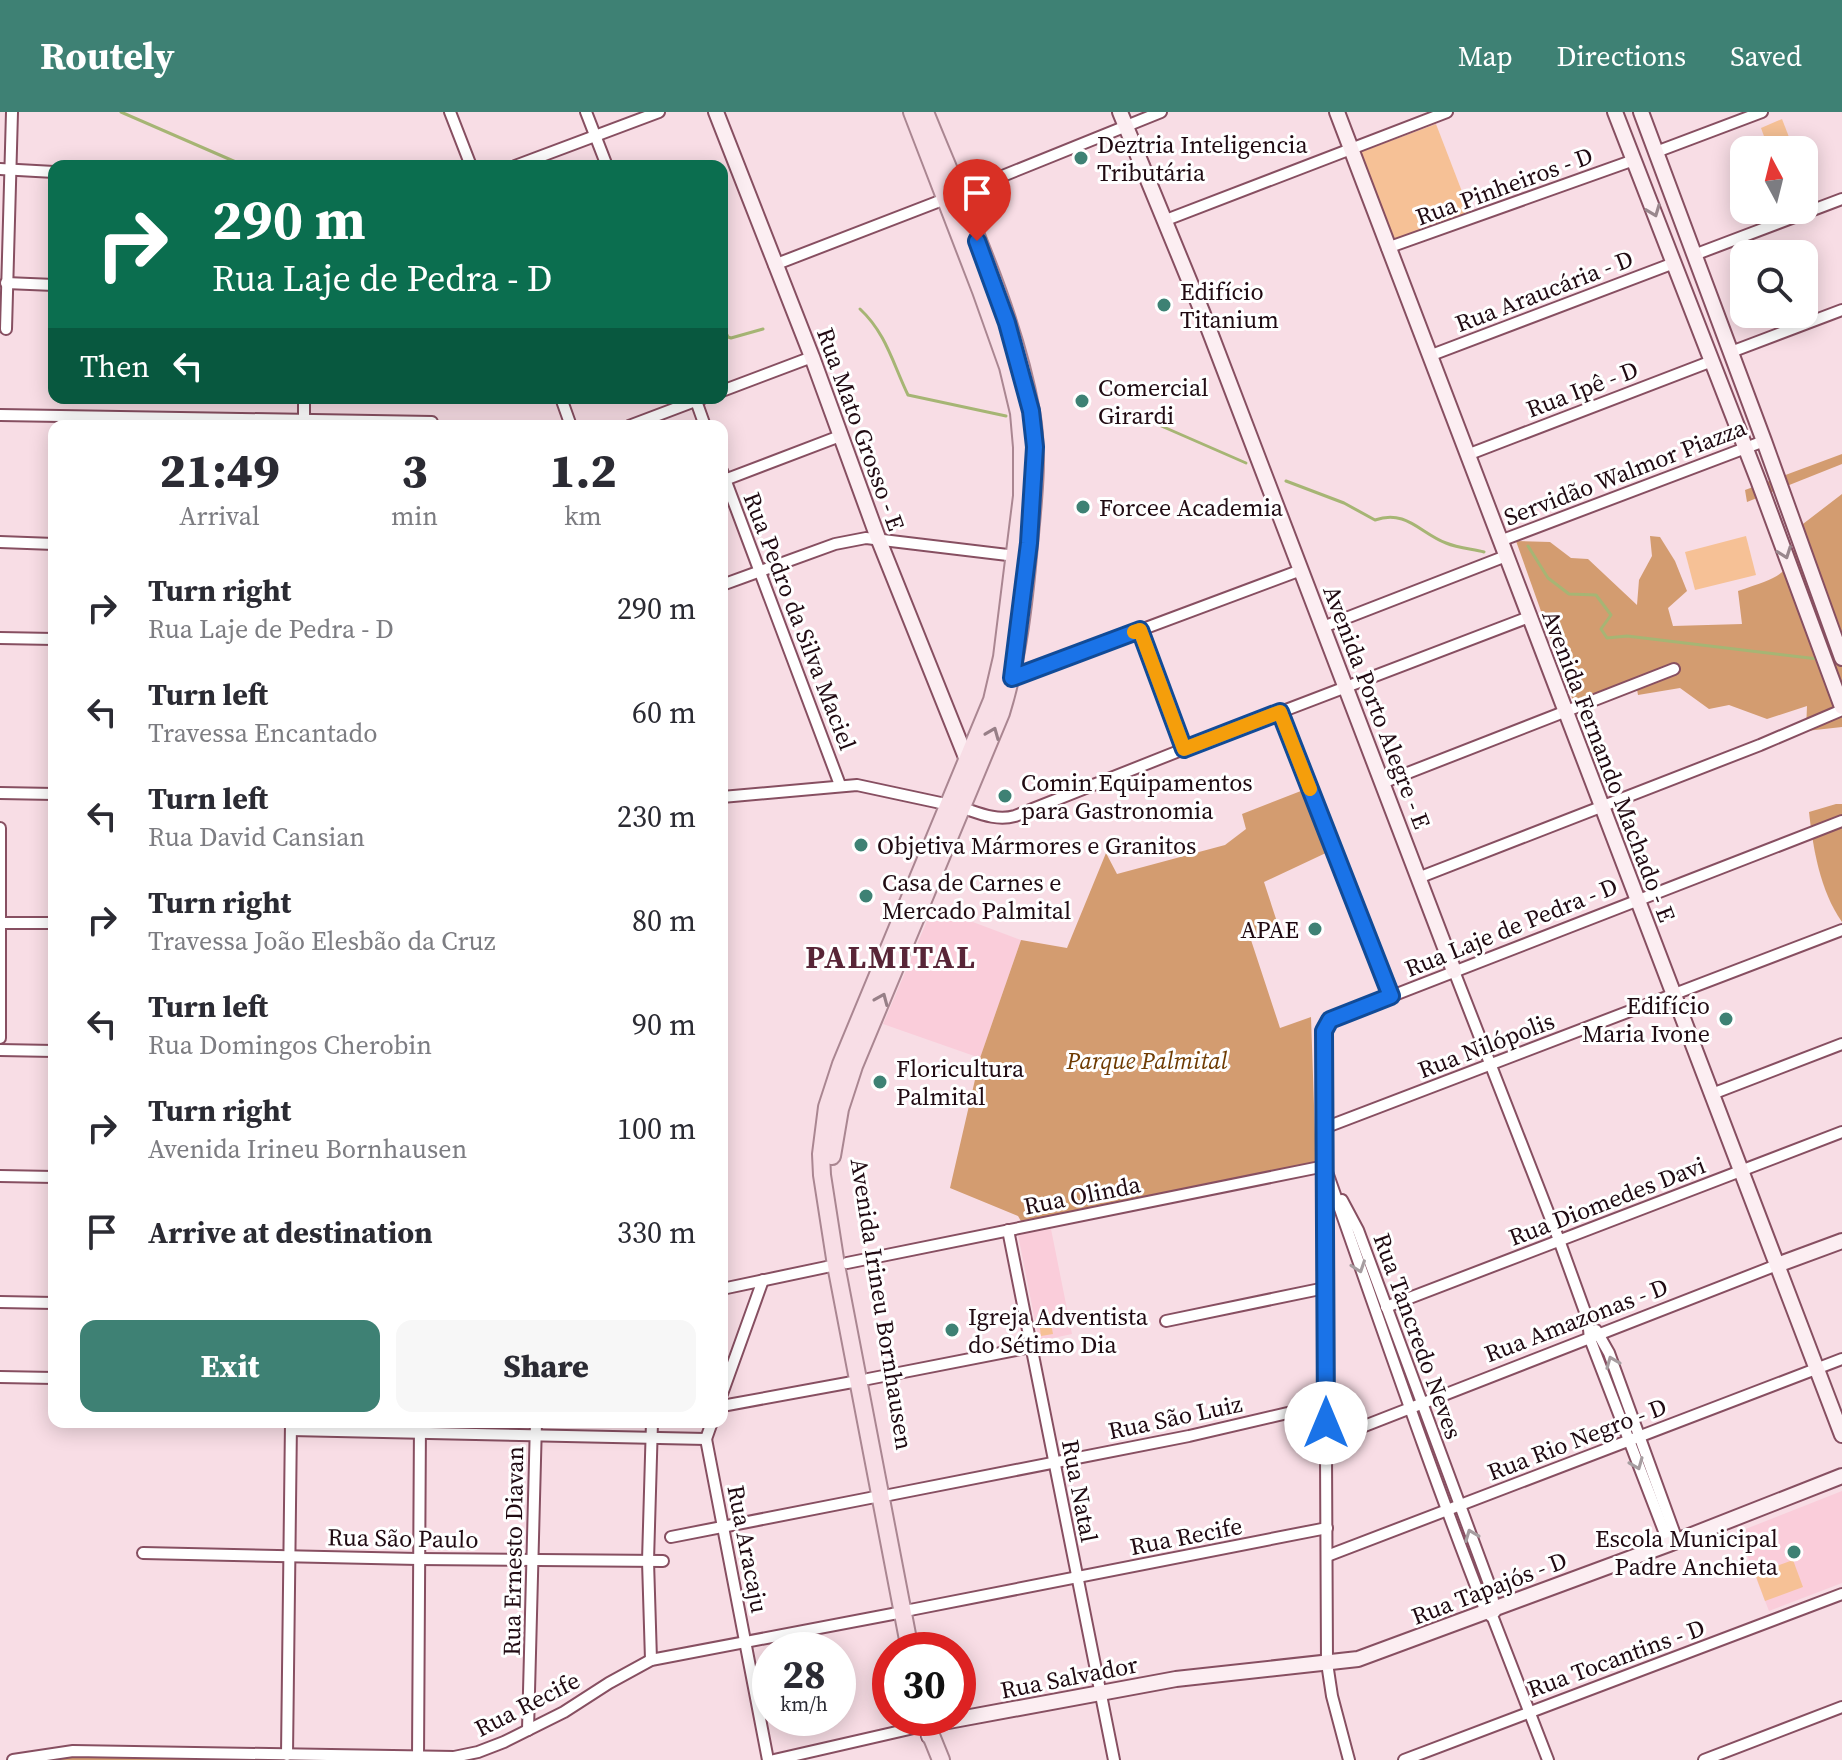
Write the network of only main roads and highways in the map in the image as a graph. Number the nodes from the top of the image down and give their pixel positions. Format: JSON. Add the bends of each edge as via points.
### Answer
{"nodes":[{"id":1,"x":919,"y":113,"type":"edge"},
{"id":2,"x":1022,"y":556,"type":"junction"},
{"id":3,"x":973,"y":763,"type":"junction"},
{"id":4,"x":907,"y":1611,"type":"junction"},
{"id":5,"x":909,"y":1632,"type":"edge"},
{"id":6,"x":913,"y":1632,"type":"edge"},
{"id":7,"x":932,"y":1736,"type":"edge"},
{"id":8,"x":941,"y":1760,"type":"edge"}],
"edges":[{"from":1,"to":2,"type":"main road","name":"Avenida Irineu Bornhausen","via":[[1003,311],[1031,411],[1035,447]]},
{"from":2,"to":3,"type":"main road","name":"Avenida Irineu Bornhausen","via":[[999,673]]},
{"from":3,"to":2,"type":"main road","name":"Avenida Irineu Bornhausen","one_way":true,"via":[[1001,713],[1012,678]]},
{"from":3,"to":4,"type":"main road","name":"Avenida Irineu Bornhausen","via":[[854,1066],[832,1155],[842,1264]]},
{"from":4,"to":5,"type":"main road","name":"Avenida Irineu Bornhausen"},
{"from":4,"to":6,"type":"main road","name":"Avenida Irineu Bornhausen"},
{"from":7,"to":8,"type":"main road"}]}
